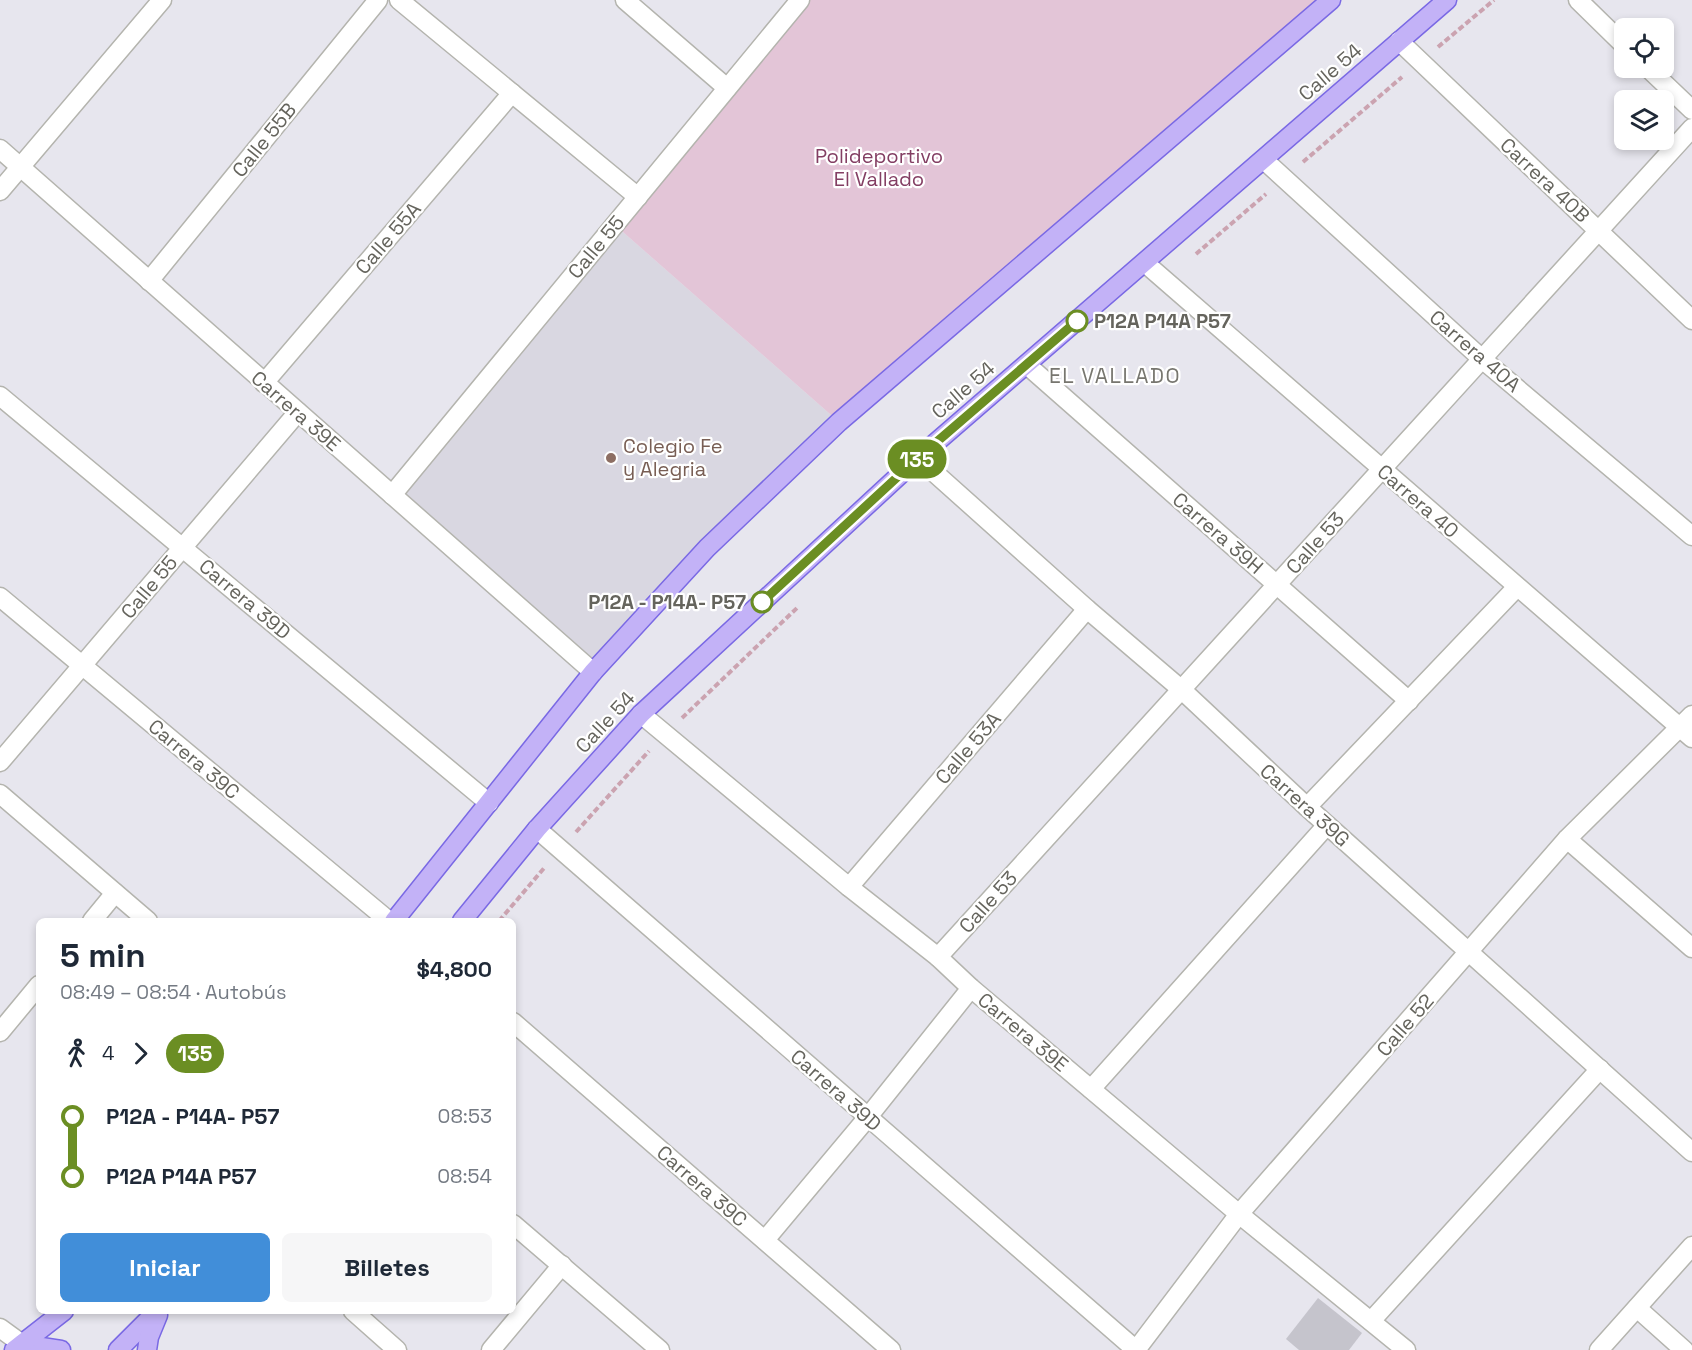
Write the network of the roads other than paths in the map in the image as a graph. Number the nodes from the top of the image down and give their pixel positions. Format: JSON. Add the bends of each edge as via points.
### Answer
{"nodes":[{"id":1,"x":161,"y":0,"type":"edge"},
{"id":2,"x":378,"y":0,"type":"edge"},
{"id":3,"x":399,"y":0,"type":"edge"},
{"id":4,"x":625,"y":0,"type":"edge"},
{"id":5,"x":800,"y":0,"type":"edge"},
{"id":6,"x":1331,"y":0,"type":"edge"},
{"id":7,"x":1448,"y":0,"type":"edge"},
{"id":8,"x":1578,"y":0,"type":"edge"},
{"id":9,"x":1614,"y":35,"type":"edge"},
{"id":10,"x":1398,"y":41,"type":"junction"},
{"id":11,"x":1658,"y":78,"type":"edge"},
{"id":12,"x":728,"y":88,"type":"junction"},
{"id":13,"x":512,"y":93,"type":"junction"},
{"id":14,"x":1692,"y":110,"type":"edge"},
{"id":15,"x":1692,"y":128,"type":"edge"},
{"id":16,"x":0,"y":149,"type":"edge"},
{"id":17,"x":1264,"y":160,"type":"junction"},
{"id":18,"x":20,"y":167,"type":"junction"},
{"id":19,"x":0,"y":191,"type":"edge"},
{"id":20,"x":638,"y":197,"type":"junction"},
{"id":21,"x":1599,"y":231,"type":"junction"},
{"id":22,"x":1145,"y":263,"type":"junction"},
{"id":23,"x":149,"y":281,"type":"junction"},
{"id":24,"x":1692,"y":320,"type":"edge"},
{"id":25,"x":1482,"y":359,"type":"junction"},
{"id":26,"x":1027,"y":365,"type":"junction"},
{"id":27,"x":264,"y":383,"type":"junction"},
{"id":28,"x":0,"y":396,"type":"edge"},
{"id":29,"x":298,"y":412,"type":"junction"},
{"id":30,"x":918,"y":458,"type":"junction"},
{"id":31,"x":1382,"y":469,"type":"junction"},
{"id":32,"x":392,"y":495,"type":"junction"},
{"id":33,"x":1692,"y":536,"type":"edge"},
{"id":34,"x":182,"y":548,"type":"junction"},
{"id":35,"x":1277,"y":585,"type":"junction"},
{"id":36,"x":1517,"y":586,"type":"junction"},
{"id":37,"x":0,"y":597,"type":"edge"},
{"id":38,"x":1087,"y":609,"type":"junction"},
{"id":39,"x":82,"y":665,"type":"junction"},
{"id":40,"x":593,"y":672,"type":"junction"},
{"id":41,"x":1182,"y":690,"type":"junction"},
{"id":42,"x":1408,"y":701,"type":"junction"},
{"id":43,"x":641,"y":714,"type":"junction"},
{"id":44,"x":1688,"y":727,"type":"edge"},
{"id":45,"x":0,"y":762,"type":"edge"},
{"id":46,"x":0,"y":794,"type":"edge"},
{"id":47,"x":489,"y":803,"type":"junction"},
{"id":48,"x":1307,"y":807,"type":"junction"},
{"id":49,"x":1327,"y":825,"type":"junction"},
{"id":50,"x":537,"y":829,"type":"junction"},
{"id":51,"x":1567,"y":839,"type":"junction"},
{"id":52,"x":849,"y":887,"type":"junction"},
{"id":53,"x":115,"y":893,"type":"junction"},
{"id":54,"x":94,"y":918,"type":"edge"},
{"id":55,"x":144,"y":918,"type":"edge"},
{"id":56,"x":385,"y":918,"type":"edge"},
{"id":57,"x":396,"y":918,"type":"edge"},
{"id":58,"x":464,"y":918,"type":"edge"},
{"id":59,"x":1692,"y":948,"type":"edge"},
{"id":60,"x":1469,"y":952,"type":"junction"},
{"id":61,"x":938,"y":957,"type":"junction"},
{"id":62,"x":971,"y":988,"type":"junction"},
{"id":63,"x":36,"y":989,"type":"edge"},
{"id":64,"x":516,"y":1025,"type":"edge"},
{"id":65,"x":0,"y":1032,"type":"edge"},
{"id":66,"x":1600,"y":1069,"type":"junction"},
{"id":67,"x":1091,"y":1089,"type":"junction"},
{"id":68,"x":868,"y":1117,"type":"junction"},
{"id":69,"x":1692,"y":1152,"type":"edge"},
{"id":70,"x":1239,"y":1214,"type":"junction"},
{"id":71,"x":516,"y":1227,"type":"edge"},
{"id":72,"x":765,"y":1240,"type":"junction"},
{"id":73,"x":1692,"y":1246,"type":"edge"},
{"id":74,"x":562,"y":1265,"type":"junction"},
{"id":75,"x":1637,"y":1308,"type":"junction"},
{"id":76,"x":60,"y":1314,"type":"edge"},
{"id":77,"x":155,"y":1314,"type":"edge"},
{"id":78,"x":157,"y":1314,"type":"edge"},
{"id":79,"x":355,"y":1314,"type":"edge"},
{"id":80,"x":1371,"y":1321,"type":"junction"},
{"id":81,"x":0,"y":1328,"type":"edge"},
{"id":82,"x":19,"y":1348,"type":"edge"},
{"id":83,"x":61,"y":1350,"type":"edge"},
{"id":84,"x":118,"y":1350,"type":"edge"},
{"id":85,"x":147,"y":1350,"type":"edge"},
{"id":86,"x":397,"y":1350,"type":"edge"},
{"id":87,"x":491,"y":1350,"type":"edge"},
{"id":88,"x":660,"y":1350,"type":"edge"},
{"id":89,"x":891,"y":1350,"type":"edge"},
{"id":90,"x":1136,"y":1350,"type":"edge"},
{"id":91,"x":1406,"y":1350,"type":"edge"},
{"id":92,"x":1599,"y":1350,"type":"edge"},
{"id":93,"x":1684,"y":1350,"type":"edge"}],
"edges":[{"from":1,"to":18,"type":"street"},
{"from":2,"to":23,"type":"street","name":"Calle 55B"},
{"from":3,"to":13,"type":"street"},
{"from":4,"to":12,"type":"street"},
{"from":5,"to":12,"type":"street","name":"Calle 55"},
{"from":6,"to":40,"type":"main road","name":"Calle 54","via":[[839,422],[707,548]]},
{"from":7,"to":10,"type":"main road","name":"Calle 54"},
{"from":8,"to":9,"type":"street"},
{"from":10,"to":17,"type":"main road","name":"Calle 54"},
{"from":10,"to":21,"type":"street","name":"Carrera 40B"},
{"from":11,"to":14,"type":"street"},
{"from":12,"to":20,"type":"street","name":"Calle 55"},
{"from":13,"to":20,"type":"street"},
{"from":13,"to":27,"type":"street","name":"Calle 55A"},
{"from":15,"to":21,"type":"street","name":"Calle 53"},
{"from":16,"to":18,"type":"street","name":"Carrera 39E"},
{"from":17,"to":22,"type":"main road","name":"Calle 54"},
{"from":17,"to":25,"type":"street","name":"Carrera 40A"},
{"from":18,"to":19,"type":"street"},
{"from":18,"to":23,"type":"street","name":"Carrera 39E"},
{"from":20,"to":32,"type":"street","name":"Calle 55"},
{"from":21,"to":24,"type":"street","name":"Carrera 40B"},
{"from":21,"to":25,"type":"street","name":"Calle 53"},
{"from":22,"to":26,"type":"main road","name":"Calle 54"},
{"from":22,"to":31,"type":"street","name":"Carrera 40"},
{"from":23,"to":27,"type":"street","name":"Carrera 39E"},
{"from":25,"to":31,"type":"street","name":"Calle 53"},
{"from":25,"to":33,"type":"street","name":"Carrera 40A"},
{"from":26,"to":30,"type":"main road","name":"Calle 54"},
{"from":26,"to":35,"type":"street","name":"Carrera 39H"},
{"from":27,"to":29,"type":"street","name":"Carrera 39E"},
{"from":28,"to":34,"type":"street","name":"Carrera 39D"},
{"from":29,"to":32,"type":"street","name":"Carrera 39E"},
{"from":29,"to":34,"type":"street","name":"Calle 55"},
{"from":30,"to":38,"type":"street","name":"Carrera 39G"},
{"from":30,"to":43,"type":"main road","name":"Calle 54"},
{"from":31,"to":35,"type":"street","name":"Calle 53"},
{"from":31,"to":36,"type":"street","name":"Carrera 40"},
{"from":32,"to":40,"type":"street","name":"Carrera 39E"},
{"from":34,"to":39,"type":"street","name":"Calle 55"},
{"from":34,"to":47,"type":"street","name":"Carrera 39D"},
{"from":35,"to":41,"type":"street","name":"Calle 53"},
{"from":35,"to":42,"type":"street","name":"Carrera 39H"},
{"from":36,"to":42,"type":"street"},
{"from":36,"to":44,"type":"street","name":"Carrera 40"},
{"from":37,"to":39,"type":"street","name":"Carrera 39C"},
{"from":38,"to":41,"type":"street","name":"Carrera 39G"},
{"from":38,"to":52,"type":"street","name":"Calle 53A"},
{"from":39,"to":45,"type":"street","name":"Calle 55"},
{"from":39,"to":56,"type":"street","name":"Carrera 39C"},
{"from":40,"to":47,"type":"main road","name":"Calle 54"},
{"from":41,"to":48,"type":"street","name":"Carrera 39G"},
{"from":41,"to":61,"type":"street","name":"Calle 53"},
{"from":42,"to":48,"type":"street"},
{"from":43,"to":50,"type":"main road","name":"Calle 54"},
{"from":43,"to":52,"type":"street","name":"Carrera 39E"},
{"from":44,"to":51,"type":"street","name":"Calle 52"},
{"from":46,"to":53,"type":"street"},
{"from":47,"to":57,"type":"main road","name":"Calle 54"},
{"from":48,"to":49,"type":"street","name":"Carrera 39G"},
{"from":49,"to":60,"type":"street","name":"Carrera 39G"},
{"from":49,"to":67,"type":"street"},
{"from":50,"to":58,"type":"main road","name":"Calle 54"},
{"from":50,"to":68,"type":"street","name":"Carrera 39D"},
{"from":51,"to":59,"type":"street"},
{"from":51,"to":60,"type":"street","name":"Calle 52"},
{"from":52,"to":61,"type":"street","name":"Carrera 39E"},
{"from":53,"to":54,"type":"street"},
{"from":53,"to":55,"type":"street"},
{"from":60,"to":66,"type":"street","name":"Carrera 39G"},
{"from":60,"to":70,"type":"street","name":"Calle 52"},
{"from":61,"to":62,"type":"street","name":"Carrera 39E"},
{"from":62,"to":67,"type":"street","name":"Carrera 39E"},
{"from":62,"to":68,"type":"street"},
{"from":63,"to":65,"type":"street"},
{"from":64,"to":72,"type":"street","name":"Carrera 39C"},
{"from":66,"to":69,"type":"street","name":"Carrera 39G"},
{"from":66,"to":80,"type":"street"},
{"from":67,"to":70,"type":"street","name":"Carrera 39E"},
{"from":68,"to":72,"type":"street"},
{"from":68,"to":90,"type":"street","name":"Carrera 39D"},
{"from":70,"to":80,"type":"street","name":"Carrera 39E"},
{"from":70,"to":90,"type":"street","name":"Calle 52"},
{"from":71,"to":74,"type":"street"},
{"from":72,"to":89,"type":"street","name":"Carrera 39C"},
{"from":73,"to":75,"type":"street"},
{"from":74,"to":87,"type":"street"},
{"from":74,"to":88,"type":"street"},
{"from":75,"to":92,"type":"street"},
{"from":75,"to":93,"type":"street"},
{"from":76,"to":82,"type":"main road"},
{"from":77,"to":84,"type":"main road"},
{"from":78,"to":85,"type":"main road"},
{"from":79,"to":86,"type":"street"},
{"from":80,"to":91,"type":"street","name":"Carrera 39E"},
{"from":81,"to":82,"type":"street"},
{"from":82,"to":83,"type":"main road"}]}
